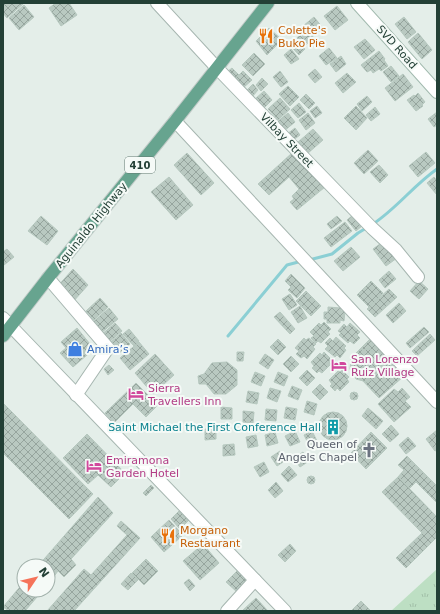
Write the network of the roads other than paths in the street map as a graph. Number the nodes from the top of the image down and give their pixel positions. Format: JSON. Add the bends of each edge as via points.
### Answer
{"nodes":[{"id":1,"x":157,"y":3,"type":"edge"},
{"id":2,"x":268,"y":3,"type":"edge"},
{"id":3,"x":357,"y":3,"type":"edge"},
{"id":4,"x":217,"y":68,"type":"junction"},
{"id":5,"x":437,"y":92,"type":"edge"},
{"id":6,"x":175,"y":121,"type":"junction"},
{"id":7,"x":418,"y":277,"type":"dead end"},
{"id":8,"x":48,"y":278,"type":"junction"},
{"id":9,"x":5,"y":327,"type":"edge"},
{"id":10,"x":76,"y":395,"type":"junction"},
{"id":11,"x":437,"y":402,"type":"edge"},
{"id":12,"x":255,"y":580,"type":"junction"},
{"id":13,"x":227,"y":611,"type":"edge"},
{"id":14,"x":285,"y":611,"type":"edge"}],
"edges":[{"from":1,"to":4,"type":"street","name":"Vilbay Street"},
{"from":2,"to":4,"type":"main road","name":"Aguinaldo Highway","number":"410"},
{"from":3,"to":5,"type":"street","name":"SVD Road"},
{"from":4,"to":6,"type":"main road","name":"Aguinaldo Highway","number":"410"},
{"from":4,"to":7,"type":"street","name":"Vilbay Street","via":[[396,250]]},
{"from":6,"to":8,"type":"main road","name":"Aguinaldo Highway","number":"410"},
{"from":6,"to":11,"type":"street"},
{"from":8,"to":9,"type":"main road","name":"Aguinaldo Highway","number":"410"},
{"from":8,"to":10,"type":"street","via":[[108,348]]},
{"from":9,"to":10,"type":"street"},
{"from":10,"to":12,"type":"street"},
{"from":12,"to":13,"type":"street"},
{"from":12,"to":14,"type":"street"}]}
